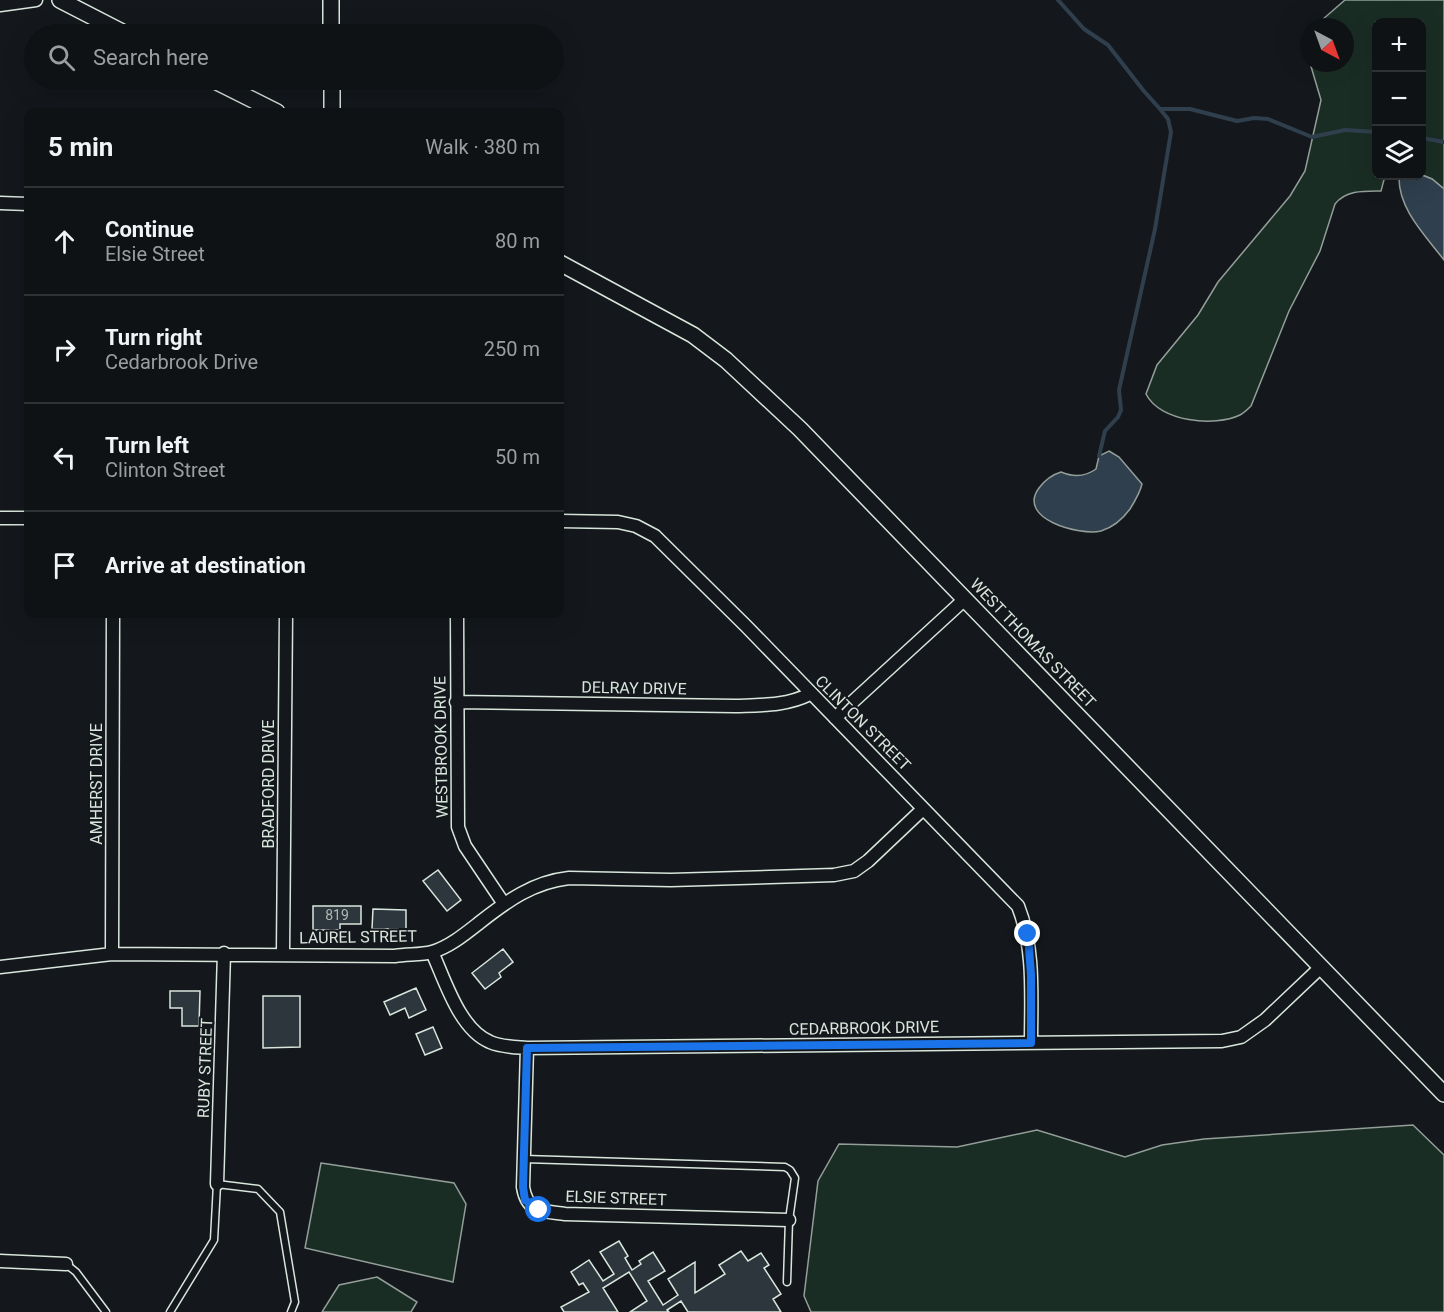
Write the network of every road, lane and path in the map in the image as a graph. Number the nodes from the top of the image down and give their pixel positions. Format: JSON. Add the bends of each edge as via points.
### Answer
{"nodes":[{"id":1,"x":36,"y":0,"type":"edge"},
{"id":2,"x":60,"y":0,"type":"edge"},
{"id":3,"x":331,"y":0,"type":"edge"},
{"id":4,"x":0,"y":5,"type":"edge"},
{"id":5,"x":107,"y":24,"type":"edge"},
{"id":6,"x":331,"y":24,"type":"edge"},
{"id":7,"x":233,"y":90,"type":"edge"},
{"id":8,"x":332,"y":90,"type":"edge"},
{"id":9,"x":269,"y":108,"type":"edge"},
{"id":10,"x":332,"y":108,"type":"edge"},
{"id":11,"x":0,"y":203,"type":"edge"},
{"id":12,"x":24,"y":204,"type":"edge"},
{"id":13,"x":564,"y":265,"type":"edge"},
{"id":14,"x":0,"y":518,"type":"edge"},
{"id":15,"x":24,"y":518,"type":"edge"},
{"id":16,"x":564,"y":521,"type":"edge"},
{"id":17,"x":965,"y":599,"type":"junction"},
{"id":18,"x":113,"y":618,"type":"edge"},
{"id":19,"x":286,"y":618,"type":"edge"},
{"id":20,"x":457,"y":618,"type":"edge"},
{"id":21,"x":810,"y":694,"type":"junction"},
{"id":22,"x":456,"y":702,"type":"junction"},
{"id":23,"x":835,"y":718,"type":"junction"},
{"id":24,"x":923,"y":809,"type":"junction"},
{"id":25,"x":504,"y":904,"type":"junction"},
{"id":26,"x":432,"y":952,"type":"junction"},
{"id":27,"x":224,"y":953,"type":"junction"},
{"id":28,"x":112,"y":954,"type":"junction"},
{"id":29,"x":283,"y":954,"type":"junction"},
{"id":30,"x":0,"y":967,"type":"edge"},
{"id":31,"x":1321,"y":967,"type":"junction"},
{"id":32,"x":1031,"y":1043,"type":"junction"},
{"id":33,"x":527,"y":1048,"type":"junction"},
{"id":34,"x":1444,"y":1094,"type":"edge"},
{"id":35,"x":524,"y":1159,"type":"junction"},
{"id":36,"x":217,"y":1184,"type":"junction"},
{"id":37,"x":789,"y":1220,"type":"junction"},
{"id":38,"x":0,"y":1261,"type":"edge"},
{"id":39,"x":66,"y":1264,"type":"joint"},
{"id":40,"x":787,"y":1282,"type":"dead end"},
{"id":41,"x":106,"y":1312,"type":"edge"},
{"id":42,"x":170,"y":1312,"type":"edge"},
{"id":43,"x":291,"y":1312,"type":"edge"}],
"edges":[{"from":1,"to":4,"type":"street"},
{"from":2,"to":5,"type":"street"},
{"from":3,"to":6,"type":"street"},
{"from":7,"to":9,"type":"street"},
{"from":8,"to":10,"type":"street"},
{"from":11,"to":12,"type":"street"},
{"from":13,"to":17,"type":"street","name":"WEST THOMAS STREET","via":[[693,335],[726,360],[800,429]]},
{"from":14,"to":15,"type":"street"},
{"from":16,"to":21,"type":"street","name":"CLINTON STREET","via":[[618,522],[636,526],[655,537]]},
{"from":17,"to":23,"type":"street"},
{"from":17,"to":31,"type":"street","name":"WEST THOMAS STREET"},
{"from":18,"to":28,"type":"street","name":"AMHERST DRIVE"},
{"from":19,"to":29,"type":"street","name":"BRADFORD DRIVE"},
{"from":20,"to":22,"type":"street","name":"WESTBROOK DRIVE"},
{"from":21,"to":22,"type":"street","name":"DELRAY DRIVE","via":[[779,705],[735,706]]},
{"from":21,"to":23,"type":"street","name":"CLINTON STREET"},
{"from":22,"to":25,"type":"street","name":"WESTBROOK DRIVE","via":[[458,827],[465,846]]},
{"from":23,"to":24,"type":"street","name":"CLINTON STREET"},
{"from":24,"to":25,"type":"street","name":"LAUREL STREET","via":[[854,871],[834,875],[671,880],[569,878],[533,887]]},
{"from":24,"to":32,"type":"street","name":"CLINTON STREET","via":[[1018,906],[1028,934]]},
{"from":25,"to":26,"type":"street","name":"LAUREL STREET","via":[[460,938]]},
{"from":26,"to":29,"type":"street","name":"LAUREL STREET","via":[[395,956]]},
{"from":26,"to":33,"type":"street","name":"CEDARBROOK DRIVE","via":[[457,1007],[479,1036],[500,1046]]},
{"from":27,"to":28,"type":"street","name":"LAUREL STREET"},
{"from":27,"to":29,"type":"street","name":"LAUREL STREET"},
{"from":27,"to":36,"type":"street","name":"RUBY STREET"},
{"from":28,"to":30,"type":"street","name":"LAUREL STREET"},
{"from":31,"to":32,"type":"street","name":"CEDARBROOK DRIVE","via":[[1265,1020],[1241,1036],[1222,1041]]},
{"from":31,"to":34,"type":"street","name":"WEST THOMAS STREET"},
{"from":32,"to":33,"type":"street","name":"CEDARBROOK DRIVE"},
{"from":33,"to":35,"type":"street","name":"ELSIE STREET"},
{"from":35,"to":37,"type":"street","name":"ELSIE STREET","via":[[525,1200],[539,1210]]},
{"from":35,"to":37,"type":"lane","via":[[785,1167],[795,1178]]},
{"from":36,"to":42,"type":"lane","via":[[214,1240]]},
{"from":36,"to":43,"type":"lane","via":[[258,1189],[280,1212],[295,1302]]},
{"from":37,"to":40,"type":"lane"},
{"from":38,"to":39,"type":"street"},
{"from":39,"to":41,"type":"lane"}]}
